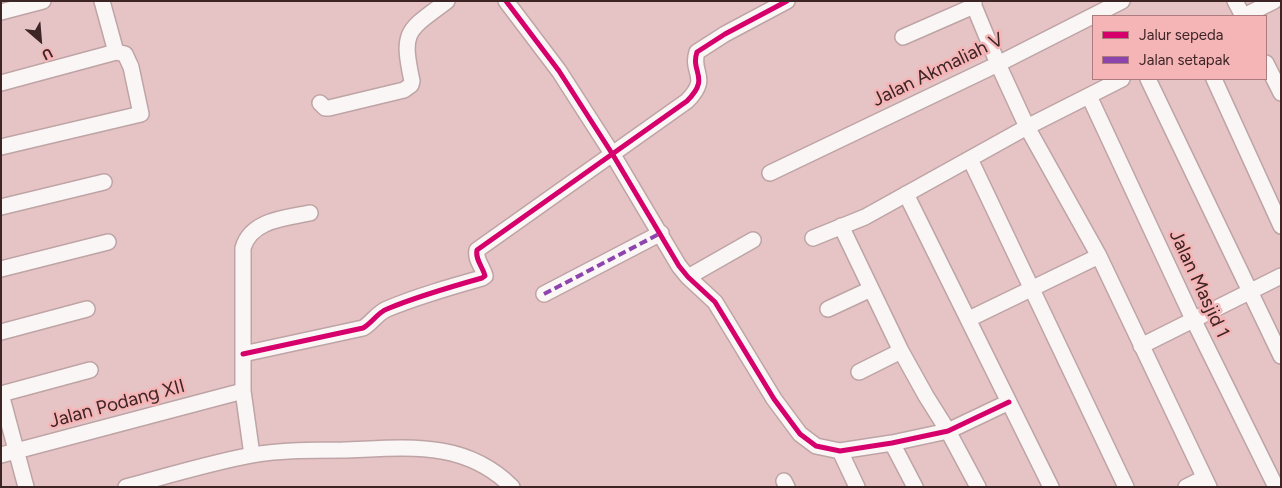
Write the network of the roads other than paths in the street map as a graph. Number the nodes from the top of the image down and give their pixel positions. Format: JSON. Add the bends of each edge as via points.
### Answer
{"nodes":[{"id":1,"x":43,"y":1,"type":"edge"},
{"id":2,"x":102,"y":1,"type":"edge"},
{"id":3,"x":447,"y":1,"type":"edge"},
{"id":4,"x":506,"y":1,"type":"edge"},
{"id":5,"x":787,"y":1,"type":"edge"},
{"id":6,"x":1122,"y":1,"type":"edge"},
{"id":7,"x":1235,"y":1,"type":"edge"},
{"id":8,"x":1274,"y":1,"type":"edge"},
{"id":9,"x":974,"y":4,"type":"edge"},
{"id":10,"x":1,"y":12,"type":"edge"},
{"id":11,"x":1094,"y":15,"type":"edge"},
{"id":12,"x":1243,"y":15,"type":"edge"},
{"id":13,"x":1246,"y":15,"type":"edge"},
{"id":14,"x":1092,"y":16,"type":"edge"},
{"id":15,"x":903,"y":37,"type":"dead end"},
{"id":16,"x":116,"y":52,"type":"junction"},
{"id":17,"x":998,"y":64,"type":"junction"},
{"id":18,"x":1267,"y":65,"type":"edge"},
{"id":19,"x":1120,"y":80,"type":"edge"},
{"id":20,"x":1148,"y":80,"type":"edge"},
{"id":21,"x":1214,"y":80,"type":"edge"},
{"id":22,"x":1,"y":83,"type":"edge"},
{"id":23,"x":1279,"y":84,"type":"edge"},
{"id":24,"x":1089,"y":96,"type":"junction"},
{"id":25,"x":320,"y":103,"type":"dead end"},
{"id":26,"x":1027,"y":128,"type":"junction"},
{"id":27,"x":1,"y":147,"type":"edge"},
{"id":28,"x":614,"y":155,"type":"junction"},
{"id":29,"x":970,"y":158,"type":"junction"},
{"id":30,"x":770,"y":173,"type":"dead end"},
{"id":31,"x":104,"y":182,"type":"dead end"},
{"id":32,"x":906,"y":194,"type":"junction"},
{"id":33,"x":1,"y":207,"type":"edge"},
{"id":34,"x":310,"y":213,"type":"dead end"},
{"id":35,"x":842,"y":226,"type":"junction"},
{"id":36,"x":1281,"y":226,"type":"edge"},
{"id":37,"x":661,"y":233,"type":"junction"},
{"id":38,"x":813,"y":238,"type":"dead end"},
{"id":39,"x":753,"y":240,"type":"dead end"},
{"id":40,"x":108,"y":242,"type":"dead end"},
{"id":41,"x":1099,"y":256,"type":"junction"},
{"id":42,"x":1,"y":269,"type":"edge"},
{"id":43,"x":1281,"y":276,"type":"edge"},
{"id":44,"x":688,"y":278,"type":"junction"},
{"id":45,"x":871,"y":289,"type":"junction"},
{"id":46,"x":1032,"y":289,"type":"junction"},
{"id":47,"x":1249,"y":292,"type":"junction"},
{"id":48,"x":544,"y":294,"type":"dead end"},
{"id":49,"x":87,"y":309,"type":"dead end"},
{"id":50,"x":828,"y":309,"type":"dead end"},
{"id":51,"x":969,"y":319,"type":"junction"},
{"id":52,"x":1193,"y":319,"type":"junction"},
{"id":53,"x":1,"y":332,"type":"edge"},
{"id":54,"x":1141,"y":346,"type":"junction"},
{"id":55,"x":901,"y":350,"type":"junction"},
{"id":56,"x":243,"y":354,"type":"junction"},
{"id":57,"x":1281,"y":356,"type":"edge"},
{"id":58,"x":90,"y":370,"type":"dead end"},
{"id":59,"x":859,"y":372,"type":"dead end"},
{"id":60,"x":243,"y":391,"type":"junction"},
{"id":61,"x":1,"y":394,"type":"edge"},
{"id":62,"x":1009,"y":402,"type":"junction"},
{"id":63,"x":948,"y":431,"type":"junction"},
{"id":64,"x":892,"y":443,"type":"junction"},
{"id":65,"x":840,"y":451,"type":"junction"},
{"id":66,"x":8,"y":453,"type":"edge"},
{"id":67,"x":252,"y":455,"type":"junction"},
{"id":68,"x":1206,"y":482,"type":"edge"},
{"id":69,"x":1049,"y":486,"type":"edge"},
{"id":70,"x":26,"y":487,"type":"edge"},
{"id":71,"x":126,"y":487,"type":"edge"},
{"id":72,"x":512,"y":487,"type":"edge"},
{"id":73,"x":857,"y":487,"type":"edge"},
{"id":74,"x":916,"y":487,"type":"edge"},
{"id":75,"x":978,"y":487,"type":"edge"},
{"id":76,"x":1126,"y":487,"type":"edge"},
{"id":77,"x":1186,"y":487,"type":"edge"},
{"id":78,"x":1276,"y":487,"type":"edge"}],
"edges":[{"from":1,"to":10,"type":"street"},
{"from":2,"to":16,"type":"street"},
{"from":3,"to":25,"type":"street","via":[[423,18],[408,37],[407,57],[412,81],[409,87],[329,108]]},
{"from":4,"to":28,"type":"street","via":[[559,71]]},
{"from":5,"to":28,"type":"street","via":[[698,52],[698,90]]},
{"from":6,"to":11,"type":"street","name":"Jalan Akmaliah V"},
{"from":7,"to":12,"type":"street"},
{"from":8,"to":13,"type":"street"},
{"from":9,"to":15,"type":"street"},
{"from":9,"to":17,"type":"street"},
{"from":14,"to":17,"type":"street","name":"Jalan Akmaliah V"},
{"from":16,"to":22,"type":"street"},
{"from":16,"to":27,"type":"street","via":[[125,54],[129,60],[141,114]]},
{"from":17,"to":26,"type":"street"},
{"from":17,"to":30,"type":"street","name":"Jalan Akmaliah V"},
{"from":18,"to":23,"type":"street"},
{"from":19,"to":24,"type":"street"},
{"from":20,"to":47,"type":"street"},
{"from":21,"to":36,"type":"street"},
{"from":24,"to":26,"type":"street"},
{"from":24,"to":52,"type":"street","name":"Jalan Masjid 1"},
{"from":26,"to":29,"type":"street"},
{"from":26,"to":41,"type":"street"},
{"from":28,"to":37,"type":"street"},
{"from":28,"to":56,"type":"street","via":[[478,250],[476,256],[485,276],[482,278],[385,309],[370,324],[351,331]]},
{"from":29,"to":32,"type":"street"},
{"from":29,"to":46,"type":"street"},
{"from":31,"to":33,"type":"street"},
{"from":32,"to":35,"type":"street"},
{"from":32,"to":51,"type":"street"},
{"from":34,"to":56,"type":"street","via":[[271,221],[245,240],[242,258]]},
{"from":35,"to":38,"type":"street"},
{"from":35,"to":45,"type":"street"},
{"from":37,"to":44,"type":"street"},
{"from":37,"to":48,"type":"street"},
{"from":39,"to":44,"type":"street"},
{"from":40,"to":42,"type":"street"},
{"from":41,"to":46,"type":"street"},
{"from":41,"to":54,"type":"street"},
{"from":43,"to":47,"type":"street"},
{"from":44,"to":65,"type":"street","via":[[721,311],[774,399],[800,434],[816,446]]},
{"from":45,"to":50,"type":"street"},
{"from":45,"to":55,"type":"street"},
{"from":46,"to":51,"type":"street"},
{"from":46,"to":76,"type":"street"},
{"from":47,"to":52,"type":"street"},
{"from":47,"to":57,"type":"street"},
{"from":49,"to":53,"type":"street"},
{"from":51,"to":62,"type":"street"},
{"from":52,"to":54,"type":"street"},
{"from":52,"to":78,"type":"street","name":"Jalan Masjid 1"},
{"from":54,"to":68,"type":"street"},
{"from":55,"to":59,"type":"street"},
{"from":55,"to":63,"type":"street"},
{"from":56,"to":60,"type":"street"},
{"from":58,"to":61,"type":"street"},
{"from":60,"to":66,"type":"street","name":"Jalan Podang XII"},
{"from":60,"to":67,"type":"street"},
{"from":61,"to":66,"type":"street"},
{"from":62,"to":63,"type":"street"},
{"from":62,"to":69,"type":"street"},
{"from":63,"to":64,"type":"street"},
{"from":63,"to":75,"type":"street"},
{"from":64,"to":65,"type":"street"},
{"from":64,"to":74,"type":"street"},
{"from":65,"to":73,"type":"street"},
{"from":66,"to":70,"type":"street"},
{"from":67,"to":71,"type":"street"},
{"from":67,"to":72,"type":"street","via":[[329,450],[434,450],[485,464]]},
{"from":68,"to":77,"type":"street"}]}
